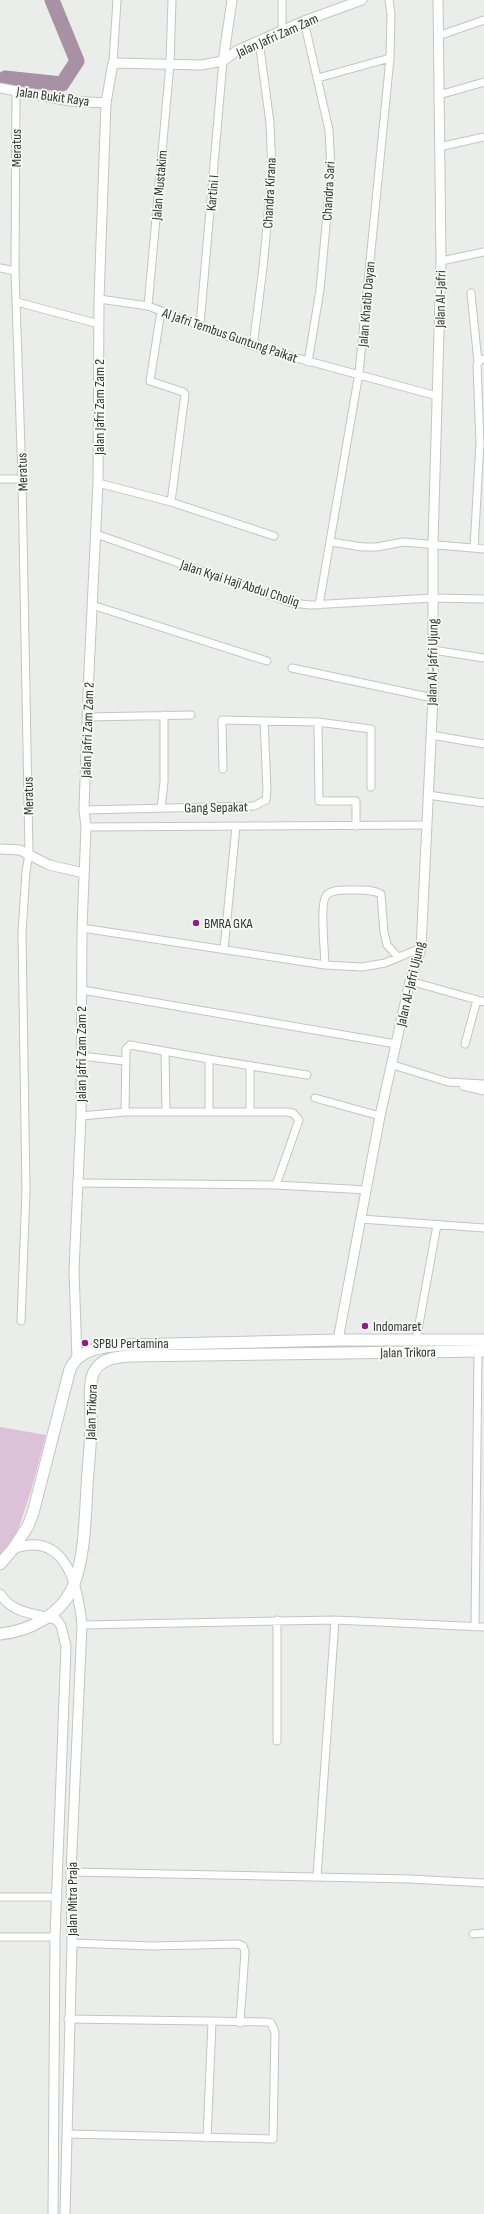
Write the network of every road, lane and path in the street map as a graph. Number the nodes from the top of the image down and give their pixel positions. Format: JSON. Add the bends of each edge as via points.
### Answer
{"nodes":[{"id":1,"x":117,"y":0,"type":"edge"},
{"id":2,"x":172,"y":0,"type":"edge"},
{"id":3,"x":232,"y":0,"type":"edge"},
{"id":4,"x":282,"y":0,"type":"edge"},
{"id":5,"x":362,"y":0,"type":"edge"},
{"id":6,"x":389,"y":0,"type":"edge"},
{"id":7,"x":438,"y":0,"type":"edge"},
{"id":8,"x":484,"y":20,"type":"edge"},
{"id":9,"x":304,"y":21,"type":"junction"},
{"id":10,"x":282,"y":31,"type":"junction"},
{"id":11,"x":438,"y":36,"type":"junction"},
{"id":12,"x":258,"y":41,"type":"junction"},
{"id":13,"x":390,"y":58,"type":"junction"},
{"id":14,"x":223,"y":62,"type":"junction"},
{"id":15,"x":113,"y":63,"type":"junction"},
{"id":16,"x":170,"y":64,"type":"junction"},
{"id":17,"x":318,"y":78,"type":"junction"},
{"id":18,"x":484,"y":82,"type":"edge"},
{"id":19,"x":0,"y":88,"type":"edge"},
{"id":20,"x":16,"y":91,"type":"junction"},
{"id":21,"x":439,"y":95,"type":"junction"},
{"id":22,"x":106,"y":103,"type":"junction"},
{"id":23,"x":484,"y":137,"type":"edge"},
{"id":24,"x":439,"y":147,"type":"junction"},
{"id":25,"x":484,"y":252,"type":"edge"},
{"id":26,"x":441,"y":261,"type":"junction"},
{"id":27,"x":0,"y":268,"type":"edge"},
{"id":28,"x":15,"y":271,"type":"junction"},
{"id":29,"x":471,"y":293,"type":"dead end"},
{"id":30,"x":99,"y":299,"type":"junction"},
{"id":31,"x":17,"y":302,"type":"junction"},
{"id":32,"x":148,"y":306,"type":"junction"},
{"id":33,"x":161,"y":310,"type":"junction"},
{"id":34,"x":99,"y":324,"type":"junction"},
{"id":35,"x":200,"y":325,"type":"junction"},
{"id":36,"x":253,"y":346,"type":"junction"},
{"id":37,"x":481,"y":360,"type":"edge"},
{"id":38,"x":308,"y":362,"type":"junction"},
{"id":39,"x":359,"y":374,"type":"junction"},
{"id":40,"x":437,"y":396,"type":"junction"},
{"id":41,"x":0,"y":479,"type":"edge"},
{"id":42,"x":22,"y":479,"type":"junction"},
{"id":43,"x":98,"y":483,"type":"junction"},
{"id":44,"x":171,"y":502,"type":"junction"},
{"id":45,"x":96,"y":534,"type":"junction"},
{"id":46,"x":274,"y":536,"type":"dead end"},
{"id":47,"x":331,"y":542,"type":"junction"},
{"id":48,"x":432,"y":544,"type":"junction"},
{"id":49,"x":474,"y":548,"type":"junction"},
{"id":50,"x":484,"y":549,"type":"edge"},
{"id":51,"x":433,"y":598,"type":"junction"},
{"id":52,"x":484,"y":599,"type":"edge"},
{"id":53,"x":92,"y":605,"type":"junction"},
{"id":54,"x":319,"y":605,"type":"junction"},
{"id":55,"x":433,"y":650,"type":"junction"},
{"id":56,"x":484,"y":658,"type":"edge"},
{"id":57,"x":267,"y":661,"type":"dead end"},
{"id":58,"x":292,"y":668,"type":"dead end"},
{"id":59,"x":433,"y":698,"type":"junction"},
{"id":60,"x":191,"y":715,"type":"dead end"},
{"id":61,"x":164,"y":716,"type":"junction"},
{"id":62,"x":87,"y":717,"type":"junction"},
{"id":63,"x":264,"y":721,"type":"junction"},
{"id":64,"x":318,"y":722,"type":"junction"},
{"id":65,"x":430,"y":735,"type":"junction"},
{"id":66,"x":484,"y":744,"type":"edge"},
{"id":67,"x":223,"y":769,"type":"dead end"},
{"id":68,"x":371,"y":787,"type":"dead end"},
{"id":69,"x":428,"y":795,"type":"junction"},
{"id":70,"x":484,"y":803,"type":"edge"},
{"id":71,"x":161,"y":808,"type":"junction"},
{"id":72,"x":84,"y":810,"type":"junction"},
{"id":73,"x":236,"y":826,"type":"junction"},
{"id":74,"x":356,"y":826,"type":"junction"},
{"id":75,"x":426,"y":826,"type":"junction"},
{"id":76,"x":86,"y":827,"type":"junction"},
{"id":77,"x":0,"y":849,"type":"edge"},
{"id":78,"x":29,"y":854,"type":"junction"},
{"id":79,"x":84,"y":873,"type":"junction"},
{"id":80,"x":82,"y":928,"type":"junction"},
{"id":81,"x":421,"y":948,"type":"junction"},
{"id":82,"x":224,"y":949,"type":"junction"},
{"id":83,"x":398,"y":957,"type":"junction"},
{"id":84,"x":325,"y":965,"type":"junction"},
{"id":85,"x":410,"y":981,"type":"junction"},
{"id":86,"x":82,"y":990,"type":"junction"},
{"id":87,"x":476,"y":1000,"type":"junction"},
{"id":88,"x":484,"y":1002,"type":"edge"},
{"id":89,"x":396,"y":1044,"type":"junction"},
{"id":90,"x":465,"y":1044,"type":"dead end"},
{"id":91,"x":165,"y":1052,"type":"junction"},
{"id":92,"x":81,"y":1056,"type":"junction"},
{"id":93,"x":209,"y":1059,"type":"junction"},
{"id":94,"x":125,"y":1061,"type":"junction"},
{"id":95,"x":250,"y":1065,"type":"junction"},
{"id":96,"x":393,"y":1065,"type":"junction"},
{"id":97,"x":306,"y":1075,"type":"dead end"},
{"id":98,"x":448,"y":1082,"type":"junction"},
{"id":99,"x":484,"y":1084,"type":"edge"},
{"id":100,"x":484,"y":1091,"type":"edge"},
{"id":101,"x":315,"y":1098,"type":"dead end"},
{"id":102,"x":125,"y":1112,"type":"junction"},
{"id":103,"x":166,"y":1112,"type":"junction"},
{"id":104,"x":208,"y":1112,"type":"junction"},
{"id":105,"x":250,"y":1112,"type":"junction"},
{"id":106,"x":81,"y":1116,"type":"junction"},
{"id":107,"x":380,"y":1116,"type":"junction"},
{"id":108,"x":78,"y":1183,"type":"junction"},
{"id":109,"x":276,"y":1185,"type":"junction"},
{"id":110,"x":367,"y":1190,"type":"junction"},
{"id":111,"x":361,"y":1220,"type":"junction"},
{"id":112,"x":438,"y":1225,"type":"junction"},
{"id":113,"x":484,"y":1228,"type":"edge"},
{"id":114,"x":21,"y":1321,"type":"dead end"},
{"id":115,"x":338,"y":1340,"type":"junction"},
{"id":116,"x":484,"y":1340,"type":"edge"},
{"id":117,"x":416,"y":1341,"type":"junction"},
{"id":118,"x":268,"y":1342,"type":"junction"},
{"id":119,"x":250,"y":1348,"type":"junction"},
{"id":120,"x":481,"y":1351,"type":"edge"},
{"id":121,"x":268,"y":1354,"type":"junction"},
{"id":122,"x":77,"y":1358,"type":"junction"},
{"id":123,"x":13,"y":1549,"type":"junction"},
{"id":124,"x":0,"y":1564,"type":"edge"},
{"id":125,"x":74,"y":1584,"type":"junction"},
{"id":126,"x":0,"y":1594,"type":"edge"},
{"id":127,"x":48,"y":1617,"type":"junction"},
{"id":128,"x":277,"y":1620,"type":"junction"},
{"id":129,"x":335,"y":1620,"type":"junction"},
{"id":130,"x":82,"y":1625,"type":"junction"},
{"id":131,"x":475,"y":1627,"type":"junction"},
{"id":132,"x":484,"y":1627,"type":"edge"},
{"id":133,"x":0,"y":1634,"type":"edge"},
{"id":134,"x":277,"y":1741,"type":"dead end"},
{"id":135,"x":72,"y":1872,"type":"junction"},
{"id":136,"x":317,"y":1877,"type":"junction"},
{"id":137,"x":484,"y":1883,"type":"edge"},
{"id":138,"x":0,"y":1897,"type":"edge"},
{"id":139,"x":58,"y":1898,"type":"junction"},
{"id":140,"x":484,"y":1933,"type":"edge"},
{"id":141,"x":473,"y":1934,"type":"dead end"},
{"id":142,"x":0,"y":1937,"type":"edge"},
{"id":143,"x":55,"y":1937,"type":"junction"},
{"id":144,"x":72,"y":1943,"type":"junction"},
{"id":145,"x":68,"y":2019,"type":"junction"},
{"id":146,"x":212,"y":2022,"type":"junction"},
{"id":147,"x":240,"y":2023,"type":"junction"},
{"id":148,"x":67,"y":2134,"type":"junction"},
{"id":149,"x":207,"y":2138,"type":"junction"},
{"id":150,"x":53,"y":2214,"type":"edge"},
{"id":151,"x":64,"y":2214,"type":"edge"}],
"edges":[{"from":1,"to":15,"type":"street"},
{"from":2,"to":16,"type":"street","name":"Jalan Mustakim"},
{"from":3,"to":14,"type":"street"},
{"from":4,"to":10,"type":"street"},
{"from":5,"to":9,"type":"street","name":"Jalan Jafri Zam Zam"},
{"from":6,"to":13,"type":"street","name":"Jalan Khatib Dayan"},
{"from":7,"to":11,"type":"street","name":"Jalan Al-Jafri"},
{"from":8,"to":11,"type":"street"},
{"from":9,"to":10,"type":"street","name":"Jalan Jafri Zam Zam"},
{"from":9,"to":17,"type":"street","name":"Chandra Sari"},
{"from":10,"to":12,"type":"street","name":"Jalan Jafri Zam Zam"},
{"from":11,"to":21,"type":"street","name":"Jalan Al-Jafri"},
{"from":12,"to":14,"type":"street","name":"Jalan Jafri Zam Zam","via":[[238,50]]},
{"from":12,"to":36,"type":"street","name":"Chandra Kirana","via":[[270,122],[272,172]]},
{"from":13,"to":17,"type":"street"},
{"from":13,"to":39,"type":"street","name":"Jalan Khatib Dayan"},
{"from":14,"to":16,"type":"street","name":"Jalan Jafri Zam Zam","via":[[201,65]]},
{"from":14,"to":35,"type":"street","name":"Kartini I"},
{"from":15,"to":16,"type":"street","name":"Jalan Jafri Zam Zam"},
{"from":15,"to":22,"type":"street"},
{"from":16,"to":32,"type":"street","name":"Jalan Mustakim"},
{"from":17,"to":38,"type":"street","name":"Chandra Sari","via":[[329,130],[331,171],[320,290]]},
{"from":18,"to":21,"type":"street"},
{"from":19,"to":20,"type":"street","name":"Jalan Bukit Raya"},
{"from":20,"to":22,"type":"street","name":"Jalan Bukit Raya","via":[[70,101]]},
{"from":20,"to":28,"type":"street","name":"Meratus"},
{"from":21,"to":24,"type":"street","name":"Jalan Al-Jafri"},
{"from":22,"to":30,"type":"street","name":"Jalan Jafri Zam Zam 2"},
{"from":23,"to":24,"type":"street"},
{"from":24,"to":26,"type":"street","name":"Jalan Al-Jafri"},
{"from":25,"to":26,"type":"street"},
{"from":26,"to":40,"type":"street","name":"Jalan Al-Jafri"},
{"from":27,"to":28,"type":"street"},
{"from":28,"to":31,"type":"street","name":"Meratus"},
{"from":29,"to":37,"type":"street"},
{"from":30,"to":32,"type":"street","name":"Al Jafri Tembus Guntung Paikat"},
{"from":30,"to":34,"type":"street","name":"Jalan Jafri Zam Zam 2"},
{"from":31,"to":34,"type":"street"},
{"from":31,"to":42,"type":"street","name":"Meratus"},
{"from":32,"to":33,"type":"street","name":"Al Jafri Tembus Guntung Paikat"},
{"from":33,"to":35,"type":"street","name":"Al Jafri Tembus Guntung Paikat"},
{"from":33,"to":44,"type":"street","via":[[150,382],[185,394]]},
{"from":34,"to":43,"type":"street","name":"Jalan Jafri Zam Zam 2"},
{"from":35,"to":36,"type":"street","name":"Al Jafri Tembus Guntung Paikat"},
{"from":36,"to":38,"type":"street","name":"Al Jafri Tembus Guntung Paikat"},
{"from":37,"to":49,"type":"street","via":[[480,444]]},
{"from":38,"to":39,"type":"street","name":"Al Jafri Tembus Guntung Paikat"},
{"from":39,"to":40,"type":"street","name":"Al Jafri Tembus Guntung Paikat"},
{"from":39,"to":47,"type":"street","name":"Jalan Khatib Dayan"},
{"from":40,"to":48,"type":"street","name":"Jalan Al-Jafri"},
{"from":41,"to":42,"type":"street"},
{"from":42,"to":78,"type":"street","name":"Meratus"},
{"from":43,"to":44,"type":"street"},
{"from":43,"to":45,"type":"street","name":"Jalan Jafri Zam Zam 2"},
{"from":44,"to":46,"type":"street"},
{"from":45,"to":53,"type":"street","name":"Jalan Jafri Zam Zam 2"},
{"from":45,"to":54,"type":"street","name":"Jalan Kyai Haji Abdul Choliq","via":[[292,603]]},
{"from":47,"to":48,"type":"street","via":[[363,547],[403,542]]},
{"from":47,"to":54,"type":"street","name":"Jalan Khatib Dayan"},
{"from":48,"to":49,"type":"street"},
{"from":48,"to":51,"type":"street","name":"Jalan Al-Jafri"},
{"from":49,"to":50,"type":"street"},
{"from":51,"to":52,"type":"street","name":"Jalan Kyai Haji Abdul Choliq"},
{"from":51,"to":54,"type":"street","name":"Jalan Kyai Haji Abdul Choliq"},
{"from":51,"to":55,"type":"street","name":"Jalan Al-Jafri Ujung"},
{"from":53,"to":57,"type":"street"},
{"from":53,"to":62,"type":"street","name":"Jalan Jafri Zam Zam 2"},
{"from":55,"to":56,"type":"street"},
{"from":55,"to":59,"type":"street","name":"Jalan Al-Jafri Ujung"},
{"from":58,"to":59,"type":"street"},
{"from":59,"to":65,"type":"street","name":"Jalan Al-Jafri Ujung"},
{"from":60,"to":61,"type":"street"},
{"from":61,"to":62,"type":"street"},
{"from":61,"to":71,"type":"street","via":[[164,782]]},
{"from":62,"to":72,"type":"street","name":"Jalan Jafri Zam Zam 2"},
{"from":63,"to":64,"type":"street"},
{"from":63,"to":67,"type":"street","via":[[222,720]]},
{"from":63,"to":71,"type":"street","name":"Gang Sepakat","via":[[266,800],[254,806]]},
{"from":64,"to":68,"type":"street","via":[[371,729]]},
{"from":64,"to":74,"type":"street","via":[[319,801],[356,801]]},
{"from":65,"to":66,"type":"street"},
{"from":65,"to":69,"type":"street","name":"Jalan Al-Jafri Ujung"},
{"from":69,"to":70,"type":"street"},
{"from":69,"to":75,"type":"street","name":"Jalan Al-Jafri Ujung"},
{"from":71,"to":72,"type":"street","name":"Gang Sepakat"},
{"from":72,"to":76,"type":"street","name":"Jalan Jafri Zam Zam 2"},
{"from":73,"to":74,"type":"street"},
{"from":73,"to":76,"type":"street"},
{"from":73,"to":82,"type":"street"},
{"from":74,"to":75,"type":"street"},
{"from":75,"to":81,"type":"street","name":"Jalan Al-Jafri Ujung"},
{"from":76,"to":79,"type":"street","name":"Jalan Jafri Zam Zam 2"},
{"from":77,"to":78,"type":"street","via":[[20,850]]},
{"from":78,"to":79,"type":"street","via":[[49,865]]},
{"from":78,"to":114,"type":"street","name":"Meratus","via":[[22,933],[26,1191]]},
{"from":79,"to":80,"type":"street","name":"Jalan Jafri Zam Zam 2"},
{"from":80,"to":82,"type":"street"},
{"from":80,"to":86,"type":"street","name":"Jalan Jafri Zam Zam 2"},
{"from":81,"to":83,"type":"street"},
{"from":81,"to":85,"type":"street","name":"Jalan Al-Jafri Ujung"},
{"from":82,"to":84,"type":"street"},
{"from":83,"to":84,"type":"street","via":[[385,963],[362,967]]},
{"from":83,"to":84,"type":"street","via":[[387,945],[381,894],[368,890],[335,891],[327,894],[323,912]]},
{"from":85,"to":87,"type":"street"},
{"from":85,"to":89,"type":"street","name":"Jalan Al-Jafri Ujung"},
{"from":86,"to":89,"type":"street"},
{"from":86,"to":92,"type":"street","name":"Jalan Jafri Zam Zam 2"},
{"from":87,"to":88,"type":"street"},
{"from":87,"to":90,"type":"street"},
{"from":89,"to":96,"type":"street","name":"Jalan Al-Jafri Ujung"},
{"from":91,"to":93,"type":"street"},
{"from":91,"to":94,"type":"street","via":[[128,1046]]},
{"from":91,"to":103,"type":"street"},
{"from":92,"to":94,"type":"street"},
{"from":92,"to":106,"type":"street","name":"Jalan Jafri Zam Zam 2"},
{"from":93,"to":95,"type":"street"},
{"from":93,"to":104,"type":"street"},
{"from":94,"to":102,"type":"street"},
{"from":95,"to":97,"type":"street"},
{"from":95,"to":105,"type":"street"},
{"from":96,"to":98,"type":"street"},
{"from":96,"to":107,"type":"street","name":"Jalan Al-Jafri Ujung"},
{"from":98,"to":99,"type":"street"},
{"from":98,"to":100,"type":"street"},
{"from":101,"to":107,"type":"street"},
{"from":102,"to":103,"type":"street"},
{"from":102,"to":106,"type":"street"},
{"from":103,"to":104,"type":"street"},
{"from":104,"to":105,"type":"street"},
{"from":105,"to":109,"type":"street","via":[[287,1112],[293,1113],[299,1120]]},
{"from":106,"to":108,"type":"street","name":"Jalan Jafri Zam Zam 2"},
{"from":107,"to":110,"type":"street","name":"Jalan Al-Jafri Ujung"},
{"from":108,"to":109,"type":"street"},
{"from":108,"to":122,"type":"street","name":"Jalan Jafri Zam Zam 2","via":[[74,1270]]},
{"from":109,"to":110,"type":"street"},
{"from":110,"to":111,"type":"street","name":"Jalan Al-Jafri Ujung"},
{"from":111,"to":112,"type":"street"},
{"from":111,"to":115,"type":"street","name":"Jalan Al-Jafri Ujung"},
{"from":112,"to":113,"type":"street"},
{"from":112,"to":117,"type":"street"},
{"from":115,"to":117,"type":"main road","name":"Jalan Trikora"},
{"from":115,"to":118,"type":"main road","name":"Jalan Trikora"},
{"from":116,"to":117,"type":"main road","name":"Jalan Trikora"},
{"from":118,"to":119,"type":"main road","name":"Jalan Trikora"},
{"from":118,"to":121,"type":"main road"},
{"from":119,"to":121,"type":"main road","name":"Jalan Trikora"},
{"from":119,"to":122,"type":"main road","name":"Jalan Trikora","via":[[107,1346],[94,1349]]},
{"from":119,"to":125,"type":"main road","name":"Jalan Trikora","via":[[114,1357],[98,1366],[93,1373],[85,1520]]},
{"from":120,"to":121,"type":"main road","name":"Jalan Trikora"},
{"from":120,"to":131,"type":"street"},
{"from":122,"to":123,"type":"main road","name":"Jalan Trikora","via":[[70,1368],[33,1513]]},
{"from":123,"to":124,"type":"main road","name":"Jalan Trikora"},
{"from":123,"to":125,"type":"street","name":"Jalan Mitra Praja","via":[[35,1545],[54,1552],[66,1564]]},
{"from":125,"to":127,"type":"main road","name":"Jalan Trikora"},
{"from":125,"to":130,"type":"street","name":"Jalan Mitra Praja","via":[[80,1604]]},
{"from":126,"to":127,"type":"street","via":[[10,1606],[19,1611]]},
{"from":127,"to":133,"type":"main road","name":"Jalan Trikora","via":[[29,1628]]},
{"from":127,"to":139,"type":"street","name":"Jalan Mitra Praja","via":[[57,1620],[61,1626],[66,1646]]},
{"from":128,"to":129,"type":"street"},
{"from":128,"to":130,"type":"street"},
{"from":128,"to":134,"type":"street"},
{"from":129,"to":131,"type":"street"},
{"from":129,"to":136,"type":"street"},
{"from":130,"to":135,"type":"street","name":"Jalan Mitra Praja"},
{"from":131,"to":132,"type":"street"},
{"from":135,"to":136,"type":"street"},
{"from":135,"to":144,"type":"street","name":"Jalan Mitra Praja"},
{"from":136,"to":137,"type":"street"},
{"from":138,"to":139,"type":"street"},
{"from":139,"to":143,"type":"street","name":"Jalan Mitra Praja"},
{"from":140,"to":141,"type":"street"},
{"from":142,"to":143,"type":"street"},
{"from":143,"to":150,"type":"street","name":"Jalan Mitra Praja"},
{"from":144,"to":145,"type":"street","name":"Jalan Mitra Praja"},
{"from":144,"to":147,"type":"street","via":[[243,1946],[245,1952]]},
{"from":145,"to":146,"type":"street"},
{"from":145,"to":148,"type":"street","name":"Jalan Mitra Praja"},
{"from":146,"to":147,"type":"street"},
{"from":146,"to":149,"type":"street"},
{"from":147,"to":149,"type":"street","via":[[271,2023],[274,2027],[273,2139]]},
{"from":148,"to":149,"type":"street"},
{"from":148,"to":151,"type":"street","name":"Jalan Mitra Praja"}]}
